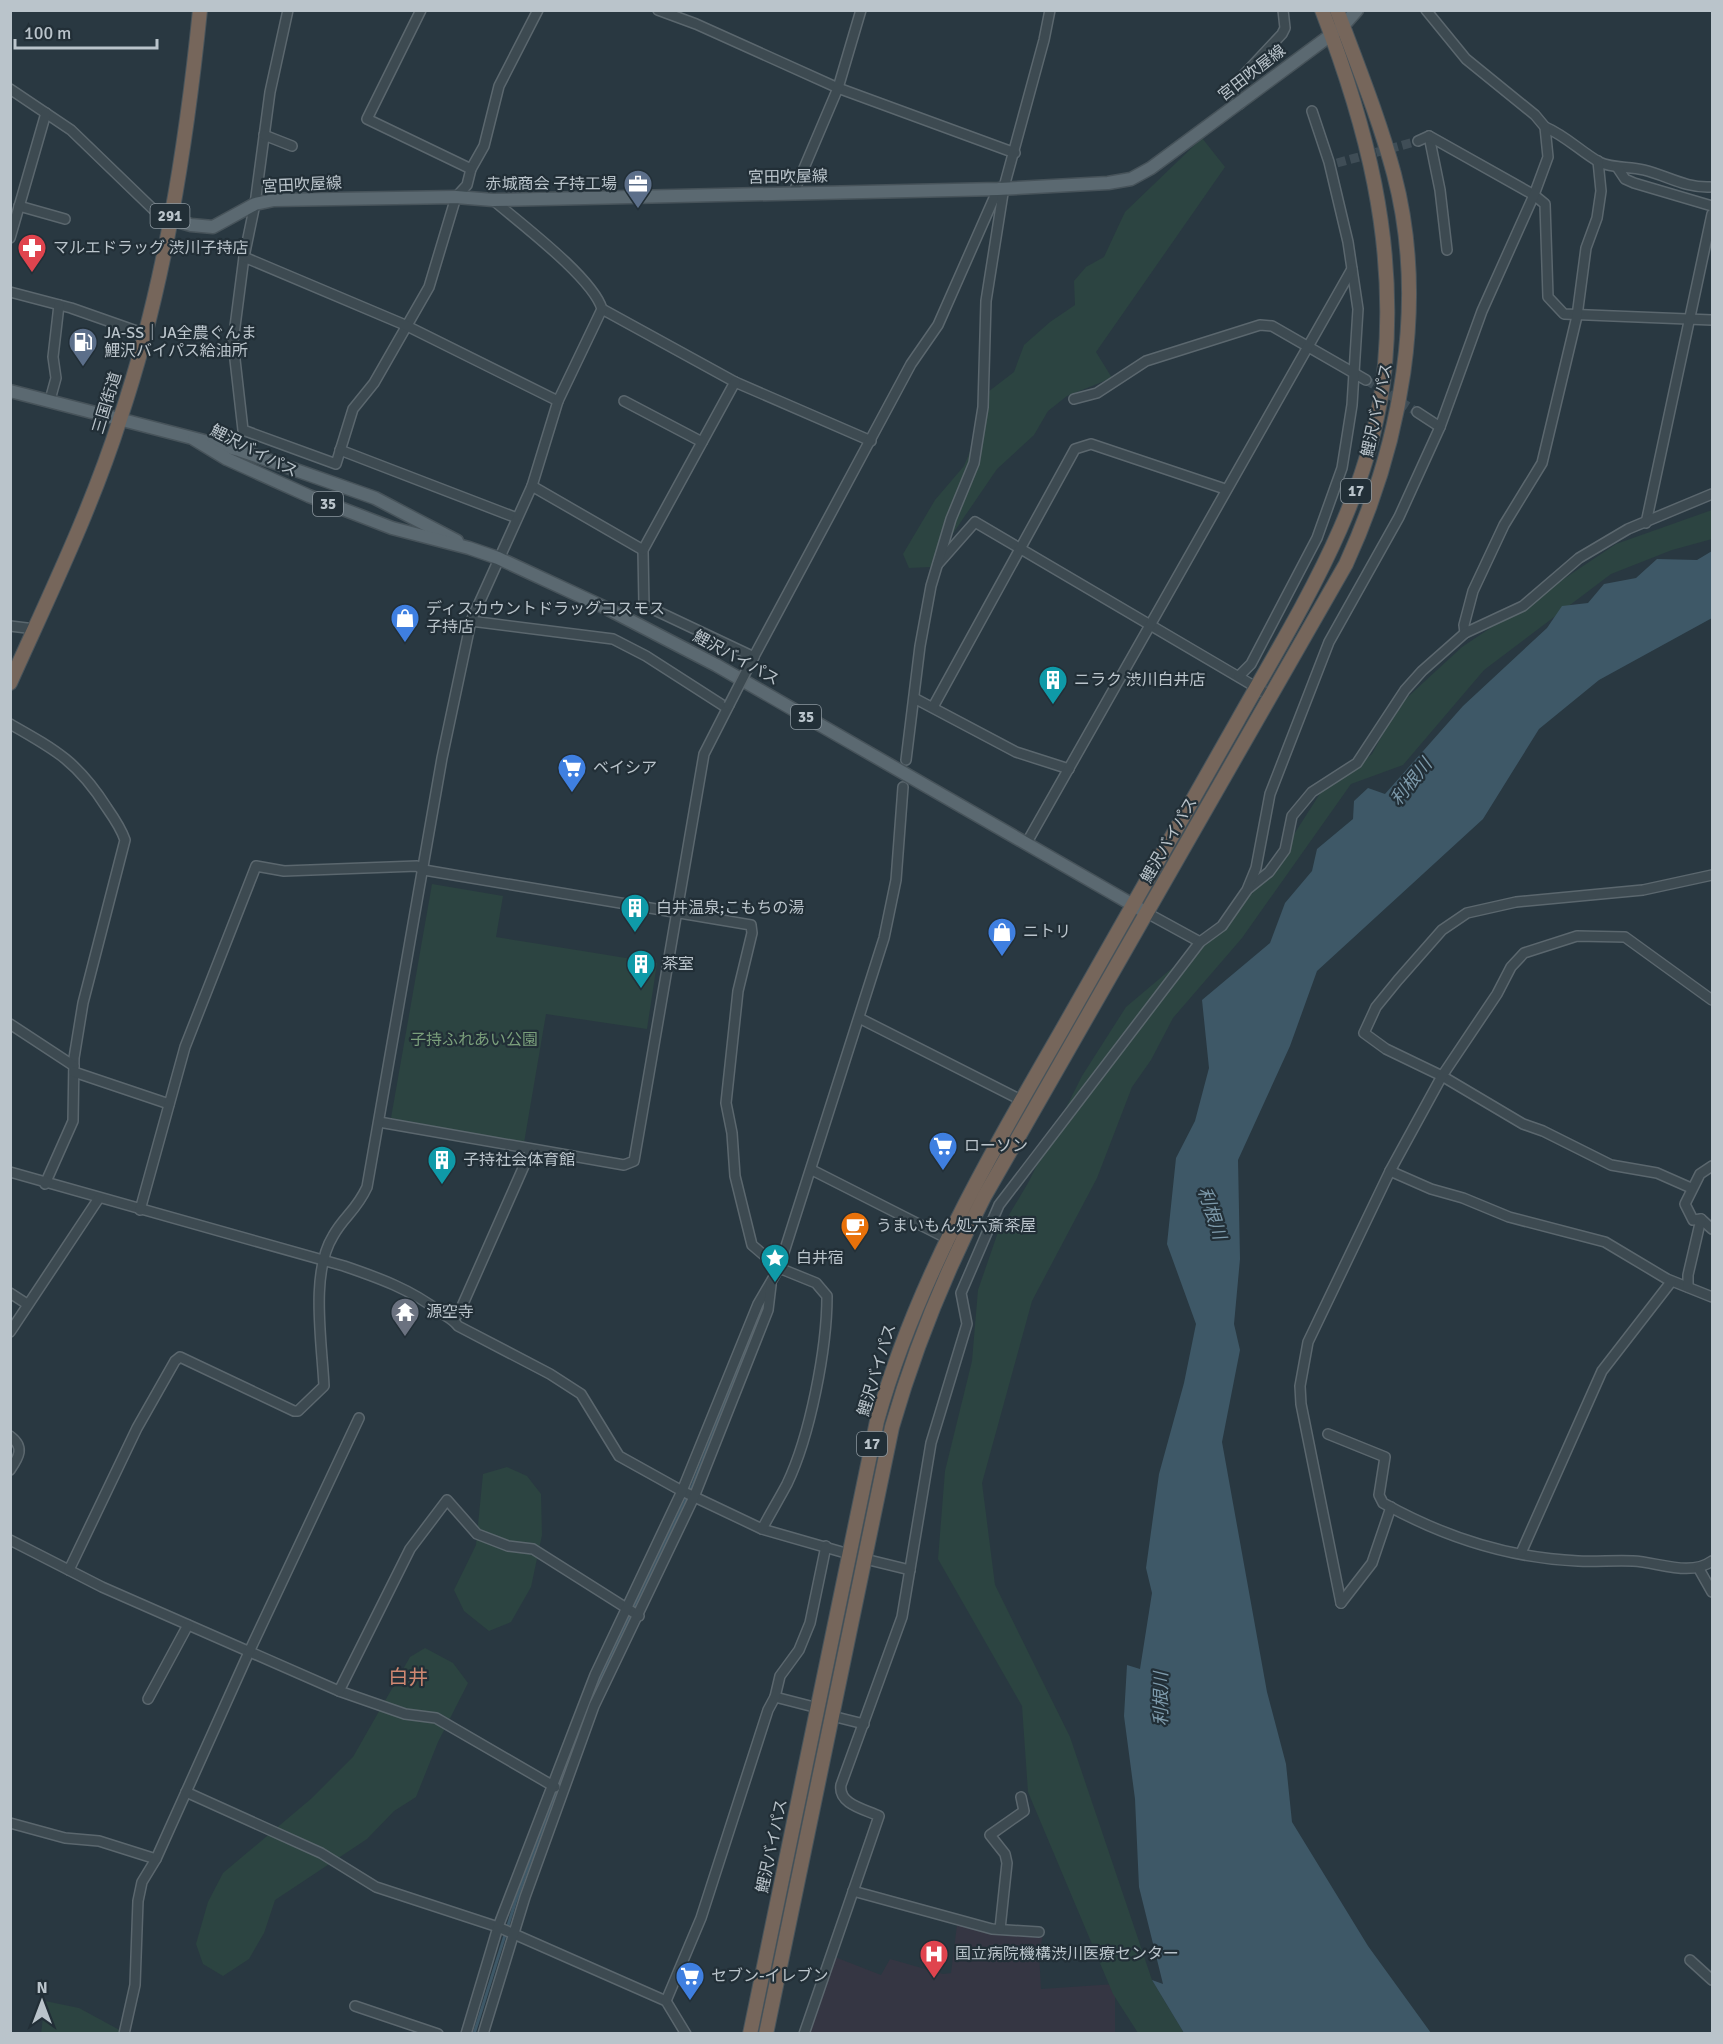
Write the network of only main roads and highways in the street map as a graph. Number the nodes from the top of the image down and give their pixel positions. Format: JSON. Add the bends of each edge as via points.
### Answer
{"nodes":[{"id":1,"x":200,"y":10,"type":"edge"},
{"id":2,"x":1322,"y":10,"type":"edge"},
{"id":3,"x":1337,"y":10,"type":"edge"},
{"id":4,"x":1357,"y":10,"type":"edge"},
{"id":5,"x":1337,"y":29,"type":"junction"},
{"id":6,"x":170,"y":219,"type":"junction"},
{"id":7,"x":10,"y":391,"type":"edge"},
{"id":8,"x":121,"y":418,"type":"junction"},
{"id":9,"x":194,"y":439,"type":"junction"},
{"id":10,"x":469,"y":548,"type":"junction"},
{"id":11,"x":10,"y":683,"type":"edge"},
{"id":12,"x":1134,"y":904,"type":"junction"},
{"id":13,"x":1147,"y":913,"type":"junction"},
{"id":14,"x":954,"y":1242,"type":"junction"},
{"id":15,"x":750,"y":2034,"type":"edge"},
{"id":16,"x":766,"y":2034,"type":"edge"}],
"edges":[{"from":1,"to":6,"type":"highway","name":"三国街道","number":"291","via":[[186,134]]},
{"from":2,"to":5,"type":"highway","name":"鯉沢バイパス","number":"17"},
{"from":3,"to":5,"type":"highway","name":"鯉沢バイパス","number":"17"},
{"from":4,"to":5,"type":"main road","name":"宮田吹屋線"},
{"from":5,"to":6,"type":"main road","name":"宮田吹屋線","via":[[1240,104],[1131,178],[1086,185],[793,194],[274,200],[255,204],[213,227]]},
{"from":5,"to":12,"type":"highway","name":"鯉沢バイパス","number":"17","via":[[1382,216],[1388,291],[1385,368],[1370,447],[1329,556]]},
{"from":5,"to":13,"type":"highway","name":"鯉沢バイパス","number":"17","via":[[1394,175],[1408,254],[1408,330],[1387,451],[1363,527],[1335,583]]},
{"from":6,"to":8,"type":"highway","name":"三国街道","number":"291","via":[[145,334]]},
{"from":7,"to":8,"type":"main road","name":"鯉沢バイパス","number":"35"},
{"from":8,"to":9,"type":"main road","name":"鯉沢バイパス","number":"35"},
{"from":8,"to":11,"type":"highway","name":"三国街道","number":"291","via":[[93,496]]},
{"from":9,"to":10,"type":"main road","name":"鯉沢バイパス","number":"35","via":[[239,450],[375,498]]},
{"from":9,"to":10,"type":"main road","name":"鯉沢バイパス","number":"35","via":[[227,459],[309,496],[392,528]]},
{"from":10,"to":12,"type":"main road","name":"鯉沢バイパス","number":"35","via":[[608,609],[716,665]]},
{"from":12,"to":13,"type":"main road","name":"鯉沢バイパス","number":"35"},
{"from":12,"to":14,"type":"highway","name":"鯉沢バイパス","number":"17","via":[[1021,1100]]},
{"from":13,"to":14,"type":"highway","name":"鯉沢バイパス","number":"17","via":[[984,1197]]},
{"from":14,"to":15,"type":"highway","name":"鯉沢バイパス","number":"17","via":[[922,1291],[891,1370],[877,1421]]},
{"from":14,"to":16,"type":"highway","name":"鯉沢バイパス","number":"17","via":[[888,1445]]}]}
